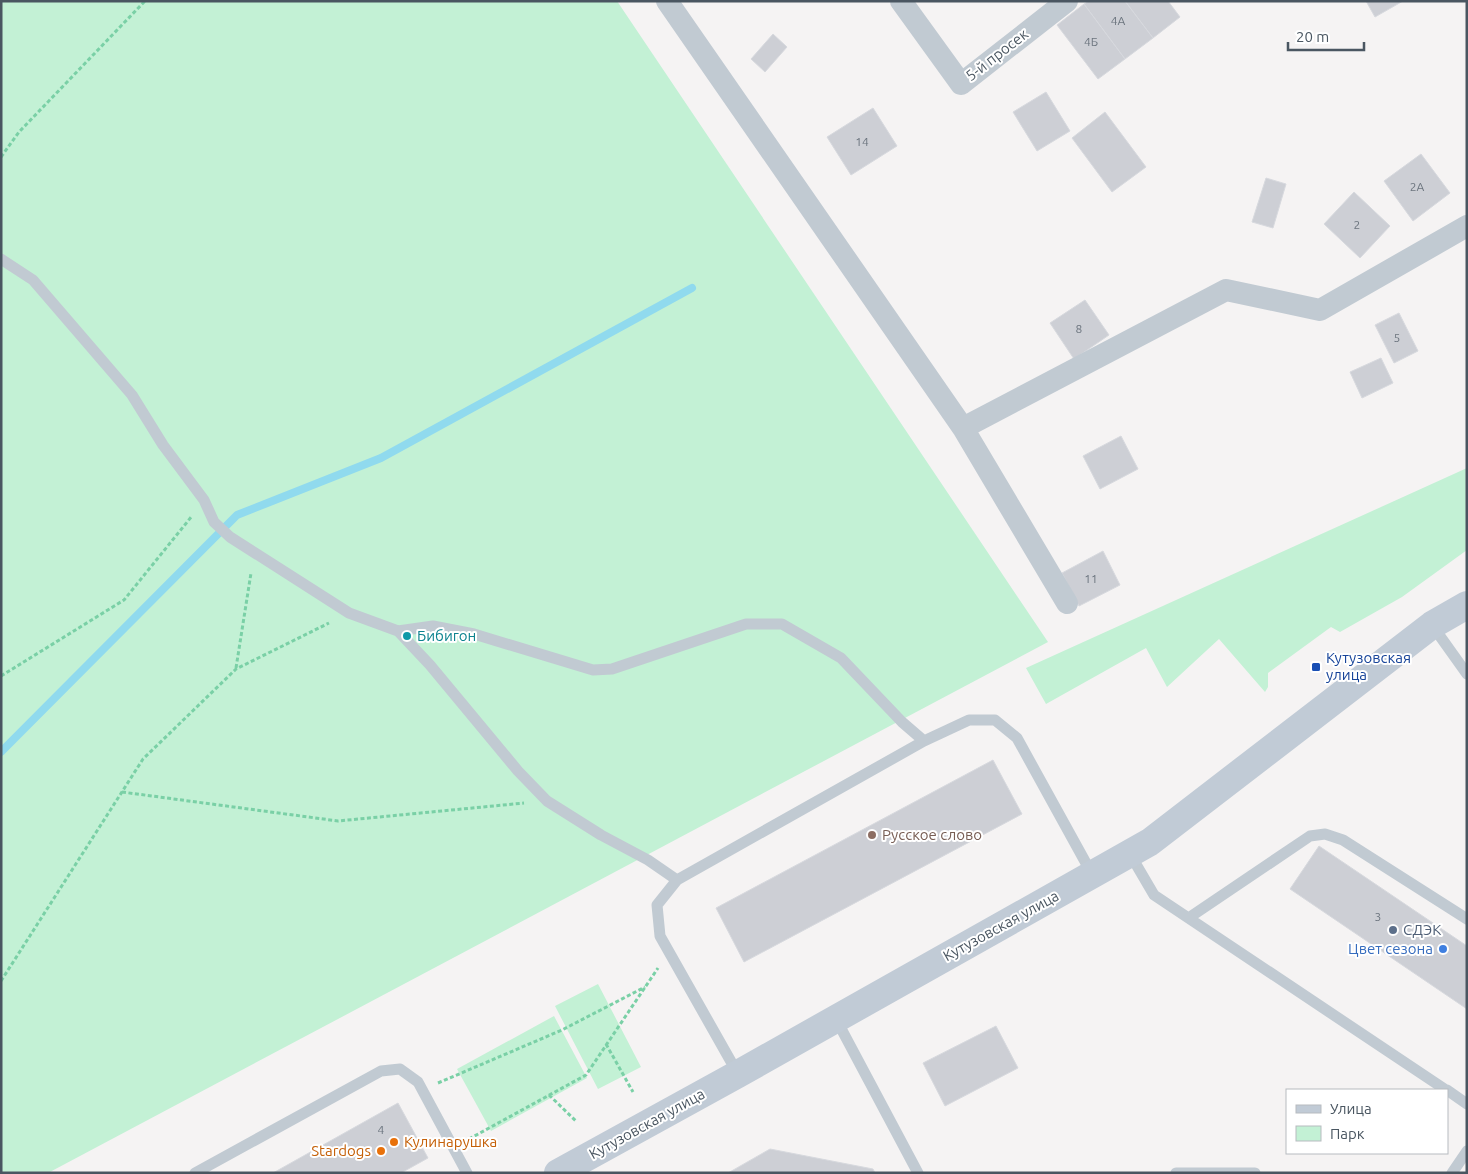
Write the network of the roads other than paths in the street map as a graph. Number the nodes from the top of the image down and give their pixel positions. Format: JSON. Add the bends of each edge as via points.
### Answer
{"nodes":[{"id":1,"x":667,"y":1,"type":"edge"},
{"id":2,"x":901,"y":1,"type":"edge"},
{"id":3,"x":1067,"y":1,"type":"edge"},
{"id":4,"x":1467,"y":226,"type":"edge"},
{"id":5,"x":1,"y":258,"type":"edge"},
{"id":6,"x":963,"y":428,"type":"junction"},
{"id":7,"x":1066,"y":603,"type":"dead end"},
{"id":8,"x":1467,"y":605,"type":"edge"},
{"id":9,"x":1432,"y":625,"type":"junction"},
{"id":10,"x":398,"y":631,"type":"junction"},
{"id":11,"x":1467,"y":674,"type":"edge"},
{"id":12,"x":924,"y":741,"type":"junction"},
{"id":13,"x":1130,"y":854,"type":"junction"},
{"id":14,"x":1092,"y":875,"type":"junction"},
{"id":15,"x":677,"y":880,"type":"junction"},
{"id":16,"x":1190,"y":917,"type":"junction"},
{"id":17,"x":1467,"y":919,"type":"edge"},
{"id":18,"x":836,"y":1018,"type":"junction"},
{"id":19,"x":738,"y":1074,"type":"junction"},
{"id":20,"x":1446,"y":1089,"type":"edge"},
{"id":21,"x":1448,"y":1091,"type":"edge"},
{"id":22,"x":1467,"y":1104,"type":"edge"},
{"id":23,"x":1467,"y":1151,"type":"edge"},
{"id":24,"x":196,"y":1173,"type":"edge"},
{"id":25,"x":467,"y":1173,"type":"edge"},
{"id":26,"x":558,"y":1173,"type":"edge"},
{"id":27,"x":918,"y":1173,"type":"edge"},
{"id":28,"x":1176,"y":1173,"type":"edge"},
{"id":29,"x":1254,"y":1173,"type":"edge"},
{"id":30,"x":1452,"y":1173,"type":"edge"}],
"edges":[{"from":1,"to":6,"type":"street"},
{"from":2,"to":3,"type":"street","name":"5-й просек","via":[[961,84]]},
{"from":4,"to":6,"type":"street","via":[[1320,310],[1226,290]]},
{"from":5,"to":10,"type":"lane","via":[[33,280],[132,395],[163,445],[204,500],[214,522],[254,554],[350,613]]},
{"from":6,"to":7,"type":"street"},
{"from":8,"to":9,"type":"street","name":"Кутузовская улица"},
{"from":9,"to":11,"type":"lane"},
{"from":9,"to":13,"type":"street","name":"Кутузовская улица","via":[[1158,836]]},
{"from":10,"to":12,"type":"lane","via":[[433,626],[474,634],[593,670],[612,669],[746,624],[782,624],[840,658]]},
{"from":10,"to":15,"type":"lane","via":[[518,771],[547,800]]},
{"from":12,"to":14,"type":"lane","via":[[969,720],[995,720],[1017,738]]},
{"from":12,"to":15,"type":"lane"},
{"from":13,"to":14,"type":"street","name":"Кутузовская улица"},
{"from":13,"to":16,"type":"lane","via":[[1154,895]]},
{"from":14,"to":18,"type":"street","name":"Кутузовская улица"},
{"from":15,"to":19,"type":"lane","via":[[656,905],[660,936]]},
{"from":16,"to":17,"type":"lane","via":[[1310,836],[1324,834],[1342,840]]},
{"from":16,"to":20,"type":"lane"},
{"from":18,"to":19,"type":"street","name":"Кутузовская улица"},
{"from":18,"to":27,"type":"lane"},
{"from":19,"to":26,"type":"street","name":"Кутузовская улица"},
{"from":21,"to":22,"type":"lane"},
{"from":23,"to":30,"type":"lane"},
{"from":24,"to":25,"type":"lane","via":[[381,1071],[400,1069],[418,1082]]},
{"from":28,"to":29,"type":"lane"}]}
